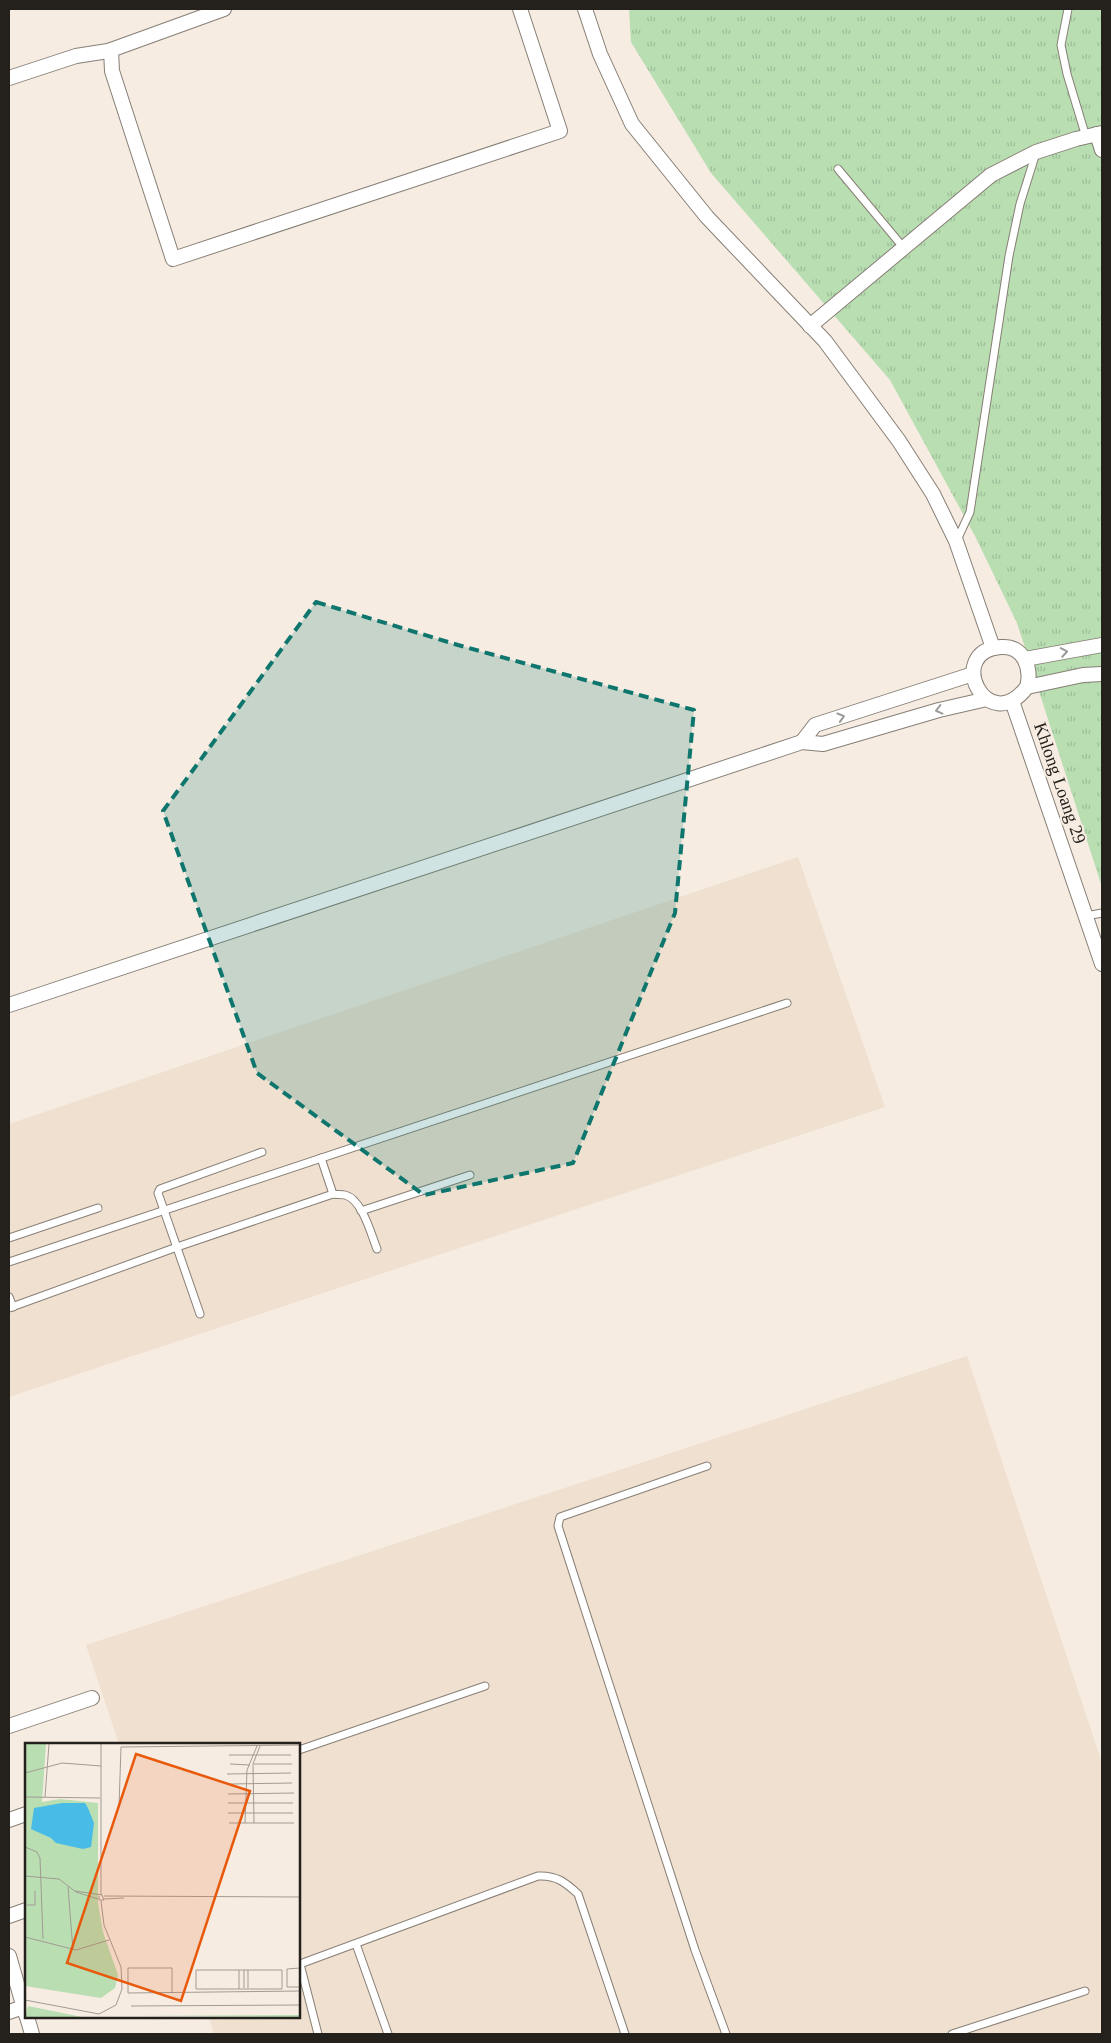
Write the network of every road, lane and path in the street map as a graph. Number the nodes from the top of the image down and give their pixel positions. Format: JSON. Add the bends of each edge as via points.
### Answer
{"nodes":[{"id":1,"x":224,"y":9,"type":"edge"},
{"id":2,"x":520,"y":9,"type":"edge"},
{"id":3,"x":584,"y":9,"type":"edge"},
{"id":4,"x":1068,"y":9,"type":"edge"},
{"id":5,"x":111,"y":50,"type":"junction"},
{"id":6,"x":9,"y":78,"type":"edge"},
{"id":7,"x":1095,"y":135,"type":"edge"},
{"id":8,"x":1102,"y":150,"type":"edge"},
{"id":9,"x":1036,"y":152,"type":"junction"},
{"id":10,"x":838,"y":170,"type":"dead end"},
{"id":11,"x":904,"y":247,"type":"junction"},
{"id":12,"x":810,"y":326,"type":"junction"},
{"id":13,"x":956,"y":541,"type":"junction"},
{"id":14,"x":1102,"y":644,"type":"edge"},
{"id":15,"x":993,"y":648,"type":"junction"},
{"id":16,"x":1025,"y":659,"type":"junction"},
{"id":17,"x":973,"y":674,"type":"junction"},
{"id":18,"x":1102,"y":674,"type":"edge"},
{"id":19,"x":1026,"y":687,"type":"junction"},
{"id":20,"x":987,"y":699,"type":"junction"},
{"id":21,"x":1012,"y":701,"type":"junction"},
{"id":22,"x":802,"y":742,"type":"junction"},
{"id":23,"x":1102,"y":913,"type":"edge"},
{"id":24,"x":1086,"y":916,"type":"junction"},
{"id":25,"x":1102,"y":964,"type":"edge"},
{"id":26,"x":787,"y":1003,"type":"dead end"},
{"id":27,"x":9,"y":1005,"type":"edge"},
{"id":28,"x":262,"y":1152,"type":"dead end"},
{"id":29,"x":321,"y":1158,"type":"junction"},
{"id":30,"x":470,"y":1175,"type":"dead end"},
{"id":31,"x":333,"y":1194,"type":"junction"},
{"id":32,"x":98,"y":1208,"type":"dead end"},
{"id":33,"x":164,"y":1211,"type":"junction"},
{"id":34,"x":361,"y":1211,"type":"junction"},
{"id":35,"x":9,"y":1238,"type":"edge"},
{"id":36,"x":177,"y":1247,"type":"junction"},
{"id":37,"x":376,"y":1249,"type":"dead end"},
{"id":38,"x":9,"y":1262,"type":"edge"},
{"id":39,"x":9,"y":1297,"type":"edge"},
{"id":40,"x":11,"y":1307,"type":"edge"},
{"id":41,"x":200,"y":1314,"type":"dead end"},
{"id":42,"x":707,"y":1466,"type":"dead end"},
{"id":43,"x":485,"y":1686,"type":"dead end"},
{"id":44,"x":92,"y":1698,"type":"dead end"},
{"id":45,"x":9,"y":1726,"type":"edge"},
{"id":46,"x":300,"y":1750,"type":"edge"},
{"id":47,"x":25,"y":1814,"type":"edge"},
{"id":48,"x":9,"y":1820,"type":"edge"},
{"id":49,"x":25,"y":1910,"type":"edge"},
{"id":50,"x":9,"y":1916,"type":"edge"},
{"id":51,"x":356,"y":1944,"type":"junction"},
{"id":52,"x":9,"y":1956,"type":"edge"},
{"id":53,"x":300,"y":1962,"type":"edge"},
{"id":54,"x":300,"y":1966,"type":"edge"},
{"id":55,"x":1085,"y":1991,"type":"dead end"},
{"id":56,"x":25,"y":2008,"type":"edge"},
{"id":57,"x":25,"y":2011,"type":"edge"},
{"id":58,"x":9,"y":2012,"type":"edge"},
{"id":59,"x":28,"y":2018,"type":"edge"},
{"id":60,"x":32,"y":2034,"type":"edge"},
{"id":61,"x":318,"y":2034,"type":"edge"},
{"id":62,"x":388,"y":2034,"type":"edge"},
{"id":63,"x":625,"y":2034,"type":"edge"},
{"id":64,"x":726,"y":2034,"type":"edge"},
{"id":65,"x":952,"y":2034,"type":"edge"}],
"edges":[{"from":1,"to":5,"type":"street"},
{"from":2,"to":5,"type":"street","via":[[560,131],[174,259],[112,71]]},
{"from":3,"to":12,"type":"street","via":[[600,54],[632,124],[708,217]]},
{"from":4,"to":7,"type":"lane","via":[[1061,45],[1067,74]]},
{"from":5,"to":6,"type":"street","via":[[76,56]]},
{"from":7,"to":8,"type":"street"},
{"from":7,"to":9,"type":"street"},
{"from":9,"to":11,"type":"street","via":[[991,175]]},
{"from":9,"to":13,"type":"lane","via":[[1009,256],[970,512]]},
{"from":10,"to":11,"type":"lane"},
{"from":11,"to":12,"type":"street"},
{"from":12,"to":13,"type":"street","via":[[825,341],[899,441],[933,494]]},
{"from":13,"to":15,"type":"street"},
{"from":16,"to":14,"type":"street","one_way":true},
{"from":15,"to":16,"type":"street","via":[[1006,647]]},
{"from":15,"to":17,"type":"street","via":[[982,654]]},
{"from":16,"to":19,"type":"street","via":[[1030,678]]},
{"from":17,"to":20,"type":"street","via":[[974,684]]},
{"from":22,"to":17,"type":"street","one_way":true,"via":[[815,725]]},
{"from":18,"to":19,"type":"street"},
{"from":19,"to":21,"type":"street"},
{"from":20,"to":21,"type":"street","via":[[998,703]]},
{"from":20,"to":22,"type":"street","one_way":true,"via":[[824,744]]},
{"from":21,"to":24,"type":"street","name":"Khlong Loang 29"},
{"from":22,"to":27,"type":"street"},
{"from":23,"to":24,"type":"lane"},
{"from":24,"to":25,"type":"street","name":"Khlong Loang 29"},
{"from":26,"to":29,"type":"lane"},
{"from":28,"to":33,"type":"lane","via":[[160,1189]]},
{"from":29,"to":31,"type":"lane"},
{"from":29,"to":33,"type":"lane"},
{"from":30,"to":34,"type":"lane"},
{"from":31,"to":34,"type":"lane","via":[[355,1200]]},
{"from":31,"to":36,"type":"lane"},
{"from":32,"to":35,"type":"lane"},
{"from":33,"to":36,"type":"lane"},
{"from":33,"to":38,"type":"lane"},
{"from":34,"to":37,"type":"lane"},
{"from":36,"to":40,"type":"lane"},
{"from":36,"to":41,"type":"lane"},
{"from":39,"to":40,"type":"lane"},
{"from":42,"to":64,"type":"lane","via":[[560,1517],[558,1526],[695,1950]]},
{"from":43,"to":46,"type":"lane"},
{"from":44,"to":45,"type":"street"},
{"from":47,"to":48,"type":"street"},
{"from":49,"to":50,"type":"street"},
{"from":51,"to":53,"type":"lane"},
{"from":51,"to":62,"type":"lane"},
{"from":51,"to":63,"type":"lane","via":[[538,1876],[550,1875],[563,1880],[578,1894]]},
{"from":52,"to":56,"type":"street"},
{"from":54,"to":61,"type":"lane"},
{"from":55,"to":65,"type":"lane"},
{"from":57,"to":58,"type":"street"},
{"from":59,"to":60,"type":"street"}]}
